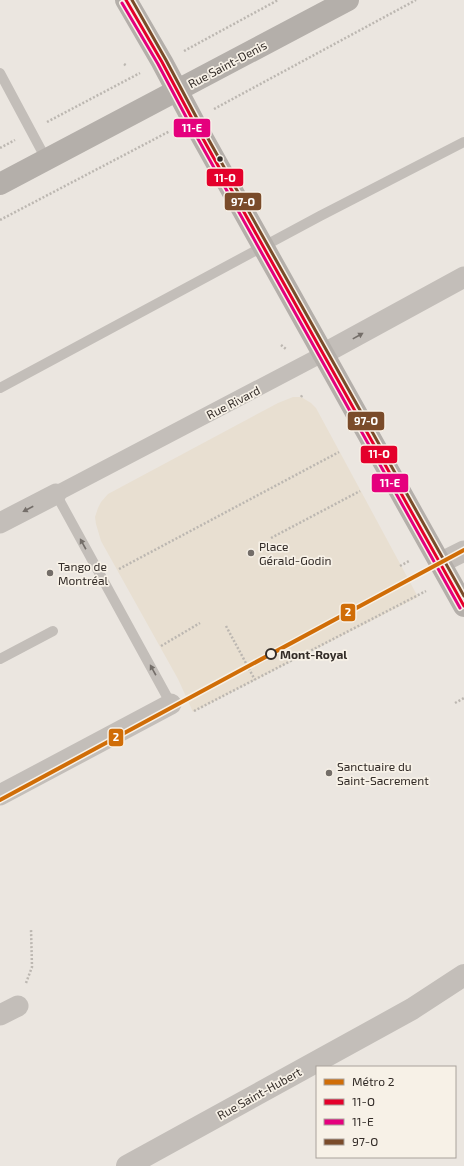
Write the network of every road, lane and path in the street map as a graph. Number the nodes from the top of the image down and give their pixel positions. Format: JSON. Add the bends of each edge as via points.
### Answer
{"nodes":[{"id":1,"x":126,"y":0,"type":"edge"},
{"id":2,"x":278,"y":0,"type":"edge"},
{"id":3,"x":348,"y":0,"type":"edge"},
{"id":4,"x":416,"y":0,"type":"edge"},
{"id":5,"x":198,"y":43,"type":"dead end"},
{"id":6,"x":0,"y":73,"type":"edge"},
{"id":7,"x":127,"y":80,"type":"dead end"},
{"id":8,"x":177,"y":90,"type":"junction"},
{"id":9,"x":227,"y":102,"type":"dead end"},
{"id":10,"x":46,"y":123,"type":"dead end"},
{"id":11,"x":20,"y":137,"type":"dead end"},
{"id":12,"x":157,"y":138,"type":"dead end"},
{"id":13,"x":464,"y":142,"type":"edge"},
{"id":14,"x":0,"y":148,"type":"edge"},
{"id":15,"x":46,"y":159,"type":"junction"},
{"id":16,"x":0,"y":184,"type":"edge"},
{"id":17,"x":0,"y":220,"type":"edge"},
{"id":18,"x":264,"y":247,"type":"junction"},
{"id":19,"x":464,"y":277,"type":"edge"},
{"id":20,"x":323,"y":354,"type":"junction"},
{"id":21,"x":0,"y":388,"type":"edge"},
{"id":22,"x":302,"y":394,"type":"dead end"},
{"id":23,"x":301,"y":397,"type":"dead end"},
{"id":24,"x":339,"y":452,"type":"dead end"},
{"id":25,"x":360,"y":491,"type":"dead end"},
{"id":26,"x":56,"y":494,"type":"junction"},
{"id":27,"x":0,"y":524,"type":"edge"},
{"id":28,"x":271,"y":538,"type":"dead end"},
{"id":29,"x":464,"y":551,"type":"edge"},
{"id":30,"x":409,"y":561,"type":"dead end"},
{"id":31,"x":440,"y":563,"type":"junction"},
{"id":32,"x":400,"y":566,"type":"dead end"},
{"id":33,"x":117,"y":570,"type":"dead end"},
{"id":34,"x":426,"y":592,"type":"dead end"},
{"id":35,"x":464,"y":606,"type":"edge"},
{"id":36,"x":200,"y":623,"type":"dead end"},
{"id":37,"x":226,"y":626,"type":"dead end"},
{"id":38,"x":52,"y":631,"type":"dead end"},
{"id":39,"x":160,"y":646,"type":"dead end"},
{"id":40,"x":0,"y":659,"type":"edge"},
{"id":41,"x":255,"y":680,"type":"junction"},
{"id":42,"x":464,"y":698,"type":"edge"},
{"id":43,"x":455,"y":703,"type":"dead end"},
{"id":44,"x":171,"y":704,"type":"joint"},
{"id":45,"x":193,"y":712,"type":"dead end"},
{"id":46,"x":0,"y":794,"type":"edge"},
{"id":47,"x":31,"y":929,"type":"dead end"},
{"id":48,"x":464,"y":975,"type":"edge"},
{"id":49,"x":464,"y":994,"type":"edge"},
{"id":50,"x":412,"y":1009,"type":"junction"},
{"id":51,"x":9,"y":1011,"type":"edge"},
{"id":52,"x":128,"y":1166,"type":"edge"}],
"edges":[{"from":1,"to":8,"type":"main road"},
{"from":2,"to":5,"type":"path"},
{"from":3,"to":8,"type":"main road","name":"Rue Saint-Denis"},
{"from":4,"to":9,"type":"path"},
{"from":6,"to":15,"type":"lane"},
{"from":7,"to":10,"type":"path"},
{"from":8,"to":15,"type":"main road","name":"Rue Saint-Denis"},
{"from":8,"to":18,"type":"main road"},
{"from":11,"to":14,"type":"path"},
{"from":12,"to":17,"type":"path"},
{"from":13,"to":18,"type":"lane"},
{"from":15,"to":16,"type":"main road","name":"Rue Saint-Denis"},
{"from":18,"to":20,"type":"main road"},
{"from":18,"to":21,"type":"lane"},
{"from":20,"to":19,"type":"street","name":"Rue Rivard","one_way":true},
{"from":20,"to":26,"type":"street","name":"Rue Rivard"},
{"from":20,"to":31,"type":"main road"},
{"from":22,"to":23,"type":"path"},
{"from":24,"to":33,"type":"path"},
{"from":25,"to":28,"type":"path"},
{"from":26,"to":27,"type":"street","name":"Rue Rivard","one_way":true},
{"from":44,"to":26,"type":"lane","one_way":true},
{"from":29,"to":31,"type":"street"},
{"from":30,"to":32,"type":"path"},
{"from":31,"to":35,"type":"main road"},
{"from":34,"to":41,"type":"path"},
{"from":36,"to":39,"type":"path"},
{"from":37,"to":41,"type":"path"},
{"from":38,"to":40,"type":"lane"},
{"from":41,"to":45,"type":"path"},
{"from":42,"to":43,"type":"path"},
{"from":44,"to":46,"type":"street"},
{"from":47,"to":51,"type":"path","via":[[32,967]]},
{"from":48,"to":50,"type":"street","name":"Rue Saint-Hubert"},
{"from":49,"to":50,"type":"street","name":"Rue Saint-Hubert"},
{"from":50,"to":52,"type":"street","name":"Rue Saint-Hubert"}]}
